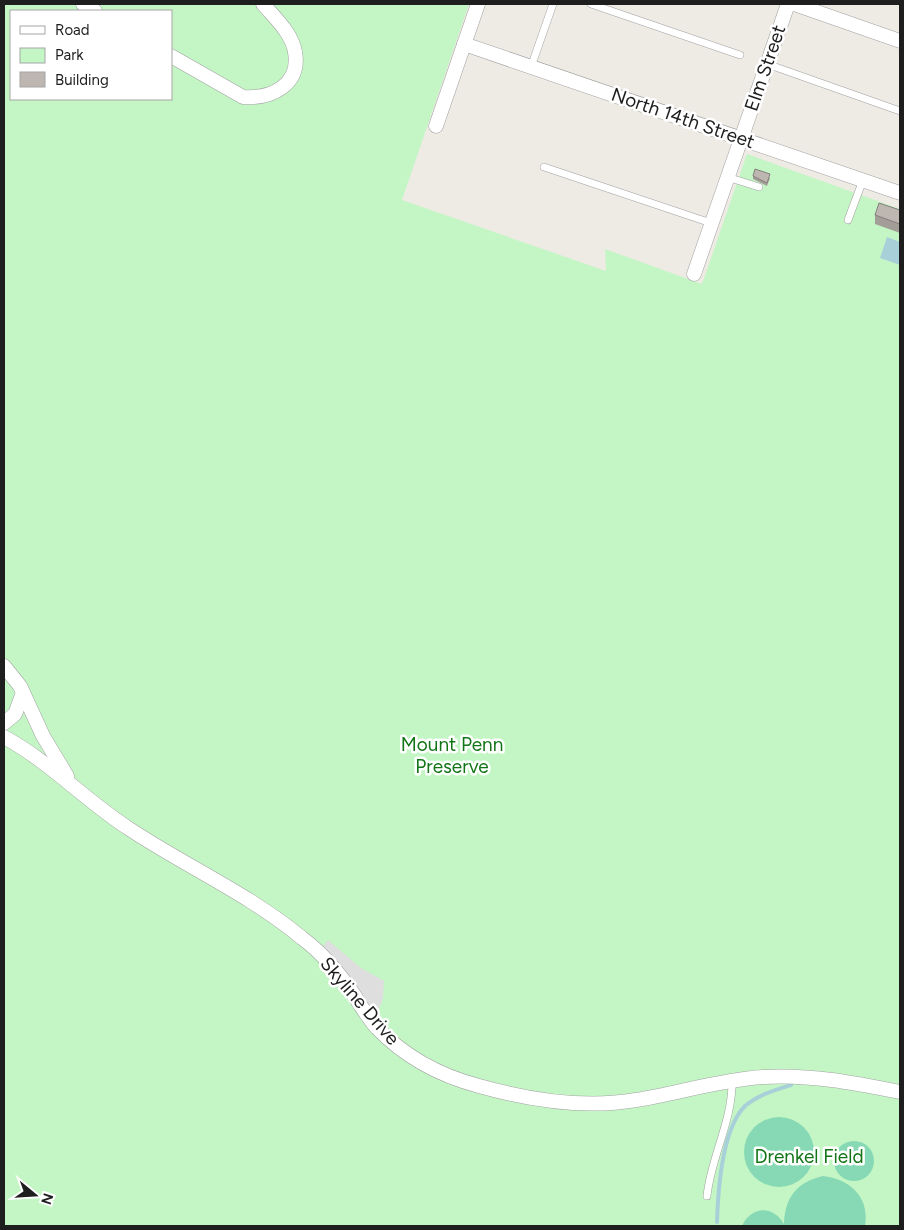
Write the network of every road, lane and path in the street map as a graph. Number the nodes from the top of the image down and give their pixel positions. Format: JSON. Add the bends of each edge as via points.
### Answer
{"nodes":[{"id":1,"x":263,"y":4,"type":"edge"},
{"id":2,"x":478,"y":4,"type":"edge"},
{"id":3,"x":553,"y":4,"type":"edge"},
{"id":4,"x":591,"y":4,"type":"edge"},
{"id":5,"x":788,"y":4,"type":"edge"},
{"id":6,"x":794,"y":4,"type":"edge"},
{"id":7,"x":900,"y":41,"type":"edge"},
{"id":8,"x":464,"y":44,"type":"junction"},
{"id":9,"x":740,"y":55,"type":"dead end"},
{"id":10,"x":172,"y":57,"type":"edge"},
{"id":11,"x":767,"y":64,"type":"junction"},
{"id":12,"x":531,"y":67,"type":"junction"},
{"id":13,"x":900,"y":111,"type":"edge"},
{"id":14,"x":436,"y":126,"type":"dead end"},
{"id":15,"x":741,"y":137,"type":"junction"},
{"id":16,"x":544,"y":167,"type":"dead end"},
{"id":17,"x":727,"y":177,"type":"junction"},
{"id":18,"x":863,"y":180,"type":"junction"},
{"id":19,"x":759,"y":188,"type":"dead end"},
{"id":20,"x":900,"y":193,"type":"edge"},
{"id":21,"x":848,"y":220,"type":"dead end"},
{"id":22,"x":711,"y":223,"type":"junction"},
{"id":23,"x":694,"y":274,"type":"dead end"},
{"id":24,"x":4,"y":666,"type":"edge"},
{"id":25,"x":23,"y":693,"type":"junction"},
{"id":26,"x":4,"y":723,"type":"edge"},
{"id":27,"x":4,"y":737,"type":"edge"},
{"id":28,"x":69,"y":781,"type":"junction"},
{"id":29,"x":732,"y":1080,"type":"junction"},
{"id":30,"x":900,"y":1092,"type":"edge"},
{"id":31,"x":707,"y":1196,"type":"dead end"}],
"edges":[{"from":1,"to":10,"type":"street","via":[[289,36],[295,51],[295,66],[282,89],[271,95],[243,97]]},
{"from":2,"to":8,"type":"street"},
{"from":3,"to":12,"type":"lane"},
{"from":4,"to":9,"type":"lane"},
{"from":5,"to":11,"type":"street","name":"Elm Street"},
{"from":6,"to":7,"type":"street"},
{"from":8,"to":12,"type":"street","name":"North 14th Street"},
{"from":8,"to":14,"type":"street"},
{"from":11,"to":13,"type":"lane"},
{"from":11,"to":15,"type":"street","name":"Elm Street"},
{"from":12,"to":15,"type":"street","name":"North 14th Street"},
{"from":15,"to":17,"type":"street","name":"Elm Street"},
{"from":15,"to":18,"type":"street","name":"North 14th Street"},
{"from":16,"to":22,"type":"lane"},
{"from":17,"to":19,"type":"lane"},
{"from":17,"to":22,"type":"street","name":"Elm Street"},
{"from":18,"to":20,"type":"street","name":"North 14th Street"},
{"from":18,"to":21,"type":"lane"},
{"from":22,"to":23,"type":"street","name":"Elm Street"},
{"from":24,"to":25,"type":"street","name":"Skyline Drive"},
{"from":25,"to":26,"type":"street","via":[[15,714]]},
{"from":25,"to":28,"type":"street","name":"Skyline Drive"},
{"from":27,"to":28,"type":"street","name":"Skyline Drive"},
{"from":28,"to":29,"type":"street","name":"Skyline Drive","via":[[126,827],[257,906],[304,939],[340,977],[377,1028],[404,1052],[440,1073],[533,1099],[598,1103],[635,1100]]},
{"from":29,"to":30,"type":"street","name":"Skyline Drive","via":[[805,1077]]},
{"from":29,"to":31,"type":"lane","via":[[730,1103],[710,1172]]}]}
